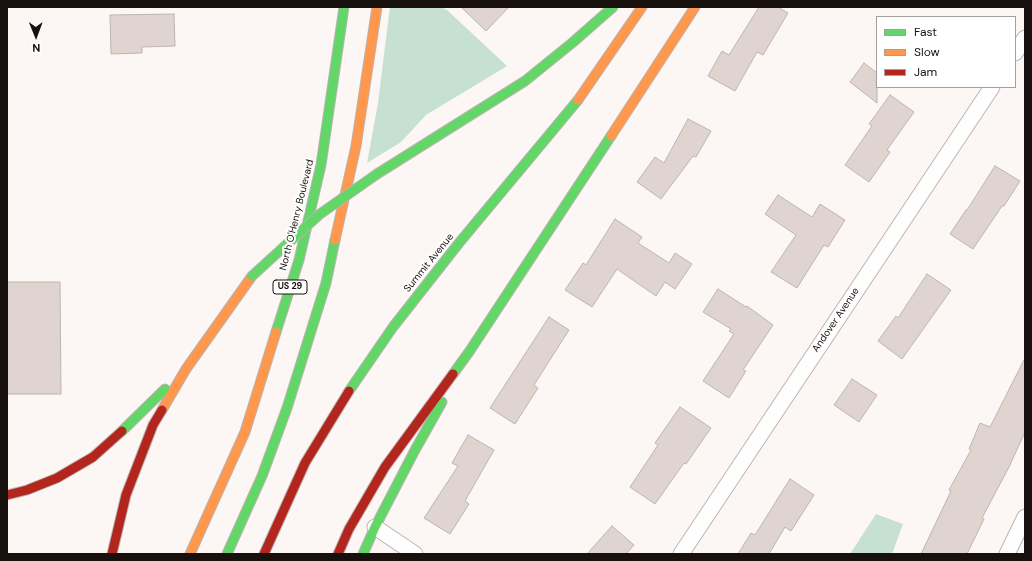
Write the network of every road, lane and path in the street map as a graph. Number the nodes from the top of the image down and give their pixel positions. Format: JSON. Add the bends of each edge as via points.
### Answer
{"nodes":[{"id":1,"x":344,"y":7,"type":"edge"},
{"id":2,"x":378,"y":7,"type":"edge"},
{"id":3,"x":613,"y":7,"type":"edge"},
{"id":4,"x":642,"y":7,"type":"edge"},
{"id":5,"x":695,"y":7,"type":"edge"},
{"id":6,"x":1025,"y":38,"type":"edge"},
{"id":7,"x":1016,"y":52,"type":"edge"},
{"id":8,"x":991,"y":88,"type":"edge"},
{"id":9,"x":469,"y":352,"type":"junction"},
{"id":10,"x":186,"y":369,"type":"junction"},
{"id":11,"x":7,"y":495,"type":"edge"},
{"id":12,"x":1025,"y":517,"type":"edge"},
{"id":13,"x":375,"y":527,"type":"junction"},
{"id":14,"x":112,"y":554,"type":"edge"},
{"id":15,"x":190,"y":554,"type":"edge"},
{"id":16,"x":227,"y":554,"type":"edge"},
{"id":17,"x":264,"y":554,"type":"edge"},
{"id":18,"x":338,"y":554,"type":"edge"},
{"id":19,"x":363,"y":554,"type":"edge"},
{"id":20,"x":415,"y":554,"type":"edge"},
{"id":21,"x":681,"y":554,"type":"edge"},
{"id":22,"x":1007,"y":554,"type":"edge"}],
"edges":[{"from":1,"to":15,"type":"main road","name":"North O'Henry Boulevard","number":"US 29","via":[[321,165],[299,260],[245,432]]},
{"from":2,"to":16,"type":"main road","number":"US 29","via":[[356,146],[326,283],[287,408],[262,476]]},
{"from":3,"to":10,"type":"main road","bridge":true,"via":[[525,81],[377,174],[320,214],[252,276]]},
{"from":4,"to":17,"type":"main road","name":"Summit Avenue","via":[[576,103],[459,243],[393,327],[354,382],[305,463]]},
{"from":5,"to":9,"type":"main road"},
{"from":6,"to":7,"type":"street"},
{"from":8,"to":21,"type":"street","name":"Andover Avenue"},
{"from":9,"to":13,"type":"main road"},
{"from":9,"to":18,"type":"main road","via":[[384,467]]},
{"from":10,"to":11,"type":"main road","via":[[93,457],[57,478]]},
{"from":10,"to":14,"type":"main road","via":[[153,425],[126,495]]},
{"from":12,"to":22,"type":"street"},
{"from":13,"to":19,"type":"main road"},
{"from":13,"to":20,"type":"street"}]}
